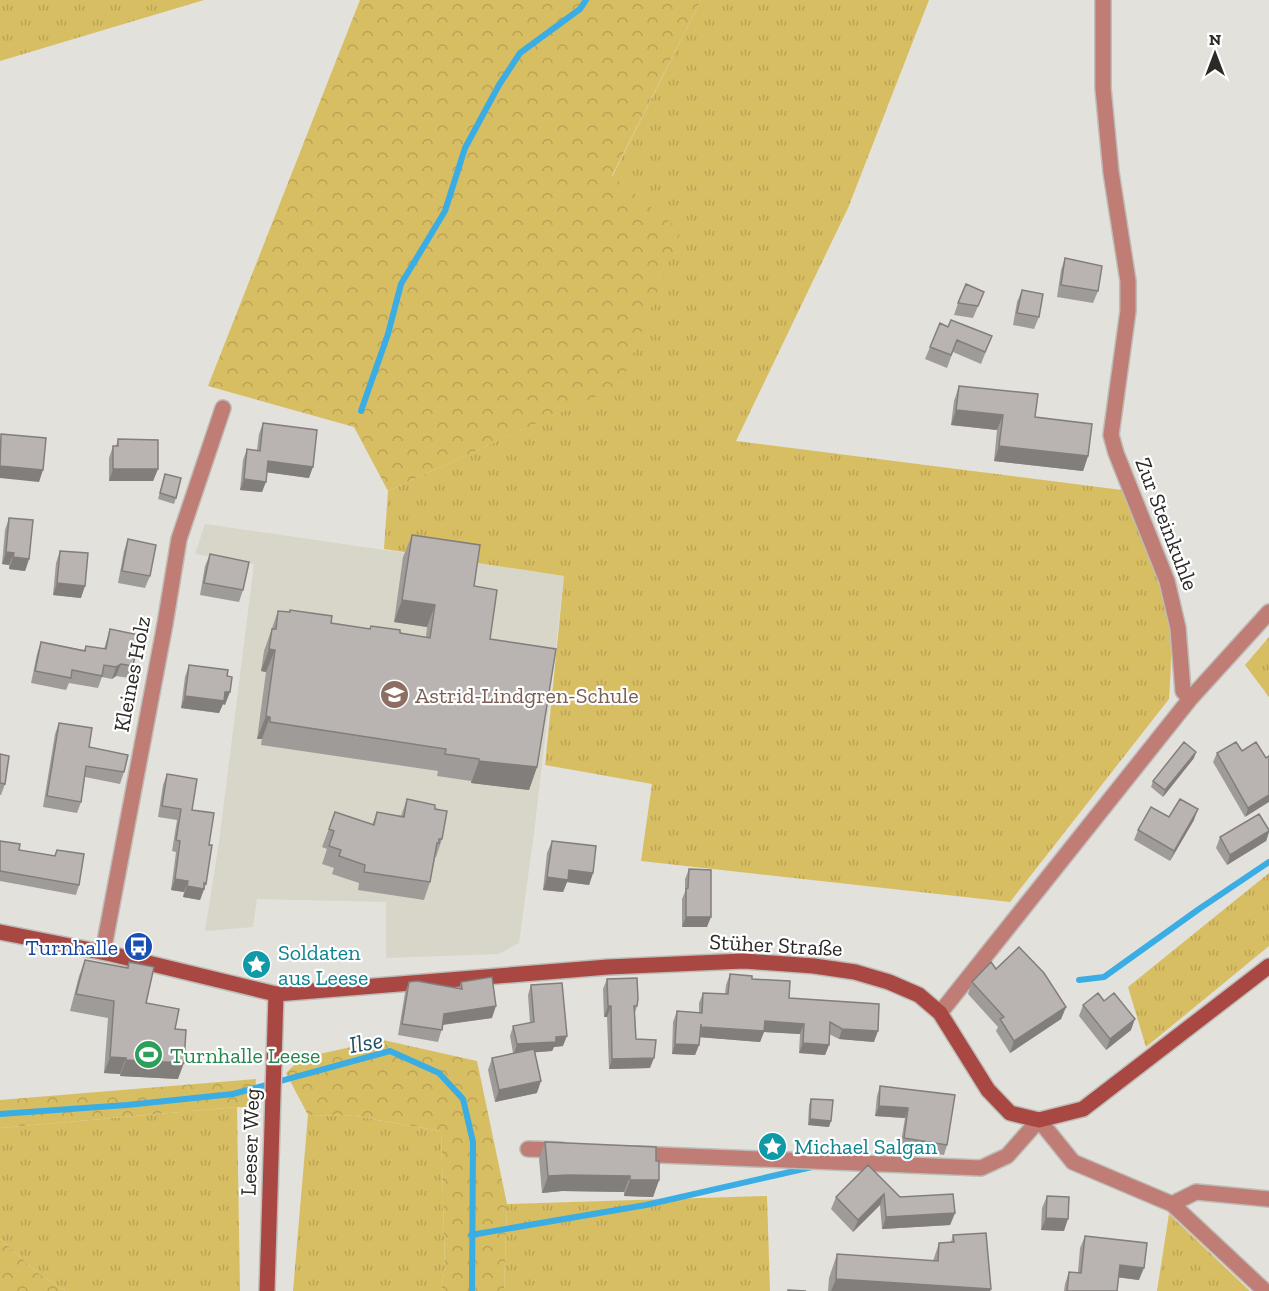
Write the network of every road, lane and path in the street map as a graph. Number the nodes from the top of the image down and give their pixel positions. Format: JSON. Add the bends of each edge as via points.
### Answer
{"nodes":[{"id":1,"x":1103,"y":0,"type":"edge"},
{"id":2,"x":224,"y":408,"type":"dead end"},
{"id":3,"x":1269,"y":612,"type":"edge"},
{"id":4,"x":1190,"y":699,"type":"junction"},
{"id":5,"x":0,"y":932,"type":"edge"},
{"id":6,"x":103,"y":952,"type":"junction"},
{"id":7,"x":1269,"y":966,"type":"edge"},
{"id":8,"x":276,"y":994,"type":"junction"},
{"id":9,"x":940,"y":1013,"type":"junction"},
{"id":10,"x":1039,"y":1120,"type":"junction"},
{"id":11,"x":528,"y":1149,"type":"dead end"},
{"id":12,"x":576,"y":1151,"type":"edge"},
{"id":13,"x":623,"y":1153,"type":"edge"},
{"id":14,"x":1269,"y":1199,"type":"edge"},
{"id":15,"x":1172,"y":1204,"type":"junction"},
{"id":16,"x":267,"y":1291,"type":"edge"},
{"id":17,"x":1265,"y":1291,"type":"edge"}],
"edges":[{"from":1,"to":4,"type":"street","name":"Zur Steinkuhle","via":[[1103,88],[1128,281],[1128,311],[1111,435],[1167,581],[1179,628],[1183,691]]},
{"from":2,"to":6,"type":"street","name":"Kleines Holz","via":[[178,539]]},
{"from":3,"to":4,"type":"street"},
{"from":4,"to":9,"type":"street"},
{"from":5,"to":6,"type":"main road","name":"Stüher Straße"},
{"from":6,"to":8,"type":"main road","name":"Stüher Straße"},
{"from":7,"to":10,"type":"main road","name":"Stüher Straße","via":[[1083,1109]]},
{"from":8,"to":9,"type":"main road","name":"Stüher Straße","via":[[608,967],[744,961],[855,972],[919,995]]},
{"from":8,"to":16,"type":"main road","name":"Leeser Weg"},
{"from":9,"to":10,"type":"main road","name":"Stüher Straße","via":[[988,1090],[1010,1113]]},
{"from":10,"to":13,"type":"street","via":[[1007,1156],[981,1168]]},
{"from":10,"to":15,"type":"street","via":[[1073,1162]]},
{"from":11,"to":12,"type":"street"},
{"from":14,"to":15,"type":"street","via":[[1196,1192]]},
{"from":15,"to":17,"type":"street"}]}
